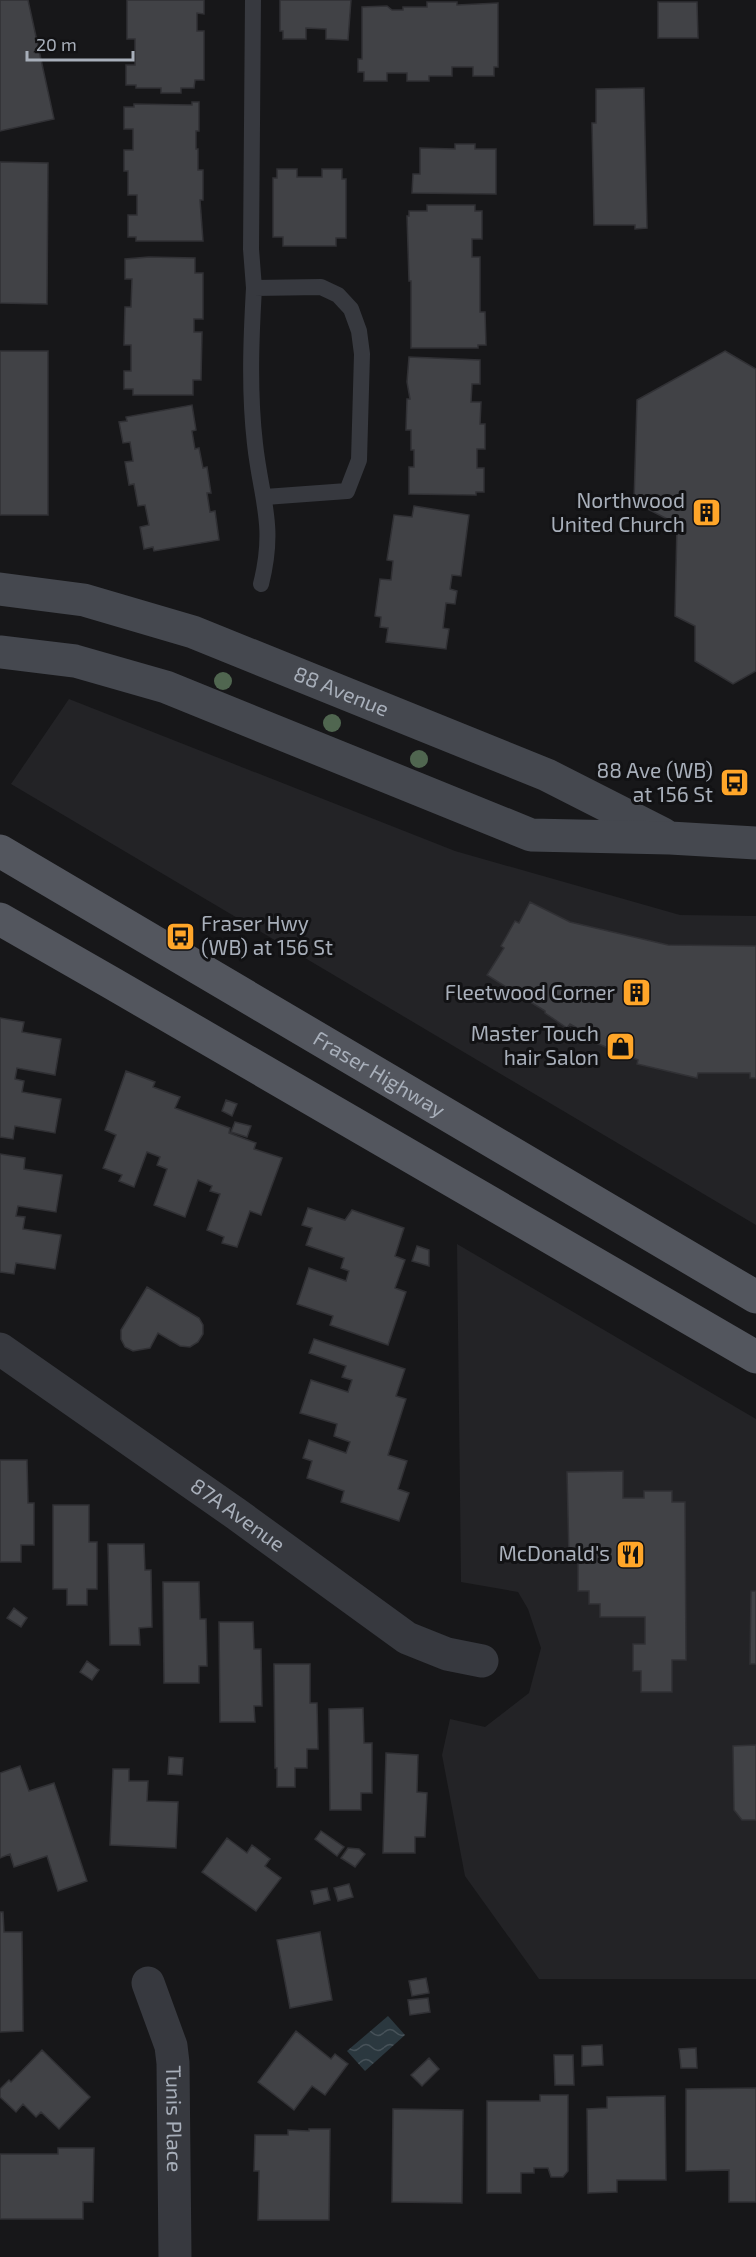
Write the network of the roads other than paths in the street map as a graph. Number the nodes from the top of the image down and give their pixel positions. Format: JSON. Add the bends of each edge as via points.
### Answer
{"nodes":[{"id":1,"x":253,"y":0,"type":"edge"},
{"id":2,"x":254,"y":288,"type":"junction"},
{"id":3,"x":265,"y":497,"type":"junction"},
{"id":4,"x":261,"y":584,"type":"dead end"},
{"id":5,"x":0,"y":589,"type":"edge"},
{"id":6,"x":0,"y":652,"type":"edge"},
{"id":7,"x":670,"y":838,"type":"junction"},
{"id":8,"x":756,"y":843,"type":"edge"},
{"id":9,"x":0,"y":851,"type":"edge"},
{"id":10,"x":0,"y":919,"type":"edge"},
{"id":11,"x":756,"y":1297,"type":"edge"},
{"id":12,"x":0,"y":1349,"type":"edge"},
{"id":13,"x":756,"y":1357,"type":"edge"},
{"id":14,"x":482,"y":1661,"type":"dead end"},
{"id":15,"x":148,"y":1983,"type":"dead end"},
{"id":16,"x":175,"y":2257,"type":"edge"}],
"edges":[{"from":1,"to":2,"type":"lane"},
{"from":2,"to":3,"type":"lane","via":[[251,388],[254,443]]},
{"from":2,"to":3,"type":"lane","via":[[321,287],[338,296],[351,309],[362,354],[359,460],[347,491]]},
{"from":3,"to":4,"type":"lane","via":[[268,556]]},
{"from":5,"to":7,"type":"main road","name":"88 Avenue","via":[[84,600],[193,632],[547,775]]},
{"from":6,"to":7,"type":"main road","name":"88 Avenue","via":[[75,661],[166,687],[531,835]]},
{"from":7,"to":8,"type":"main road","name":"88 Avenue"},
{"from":9,"to":11,"type":"main road","name":"Fraser Highway"},
{"from":10,"to":13,"type":"main road"},
{"from":12,"to":14,"type":"street","name":"87A Avenue","via":[[407,1638],[447,1654]]},
{"from":15,"to":16,"type":"street","name":"Tunis Place","via":[[166,2030],[173,2063]]}]}
